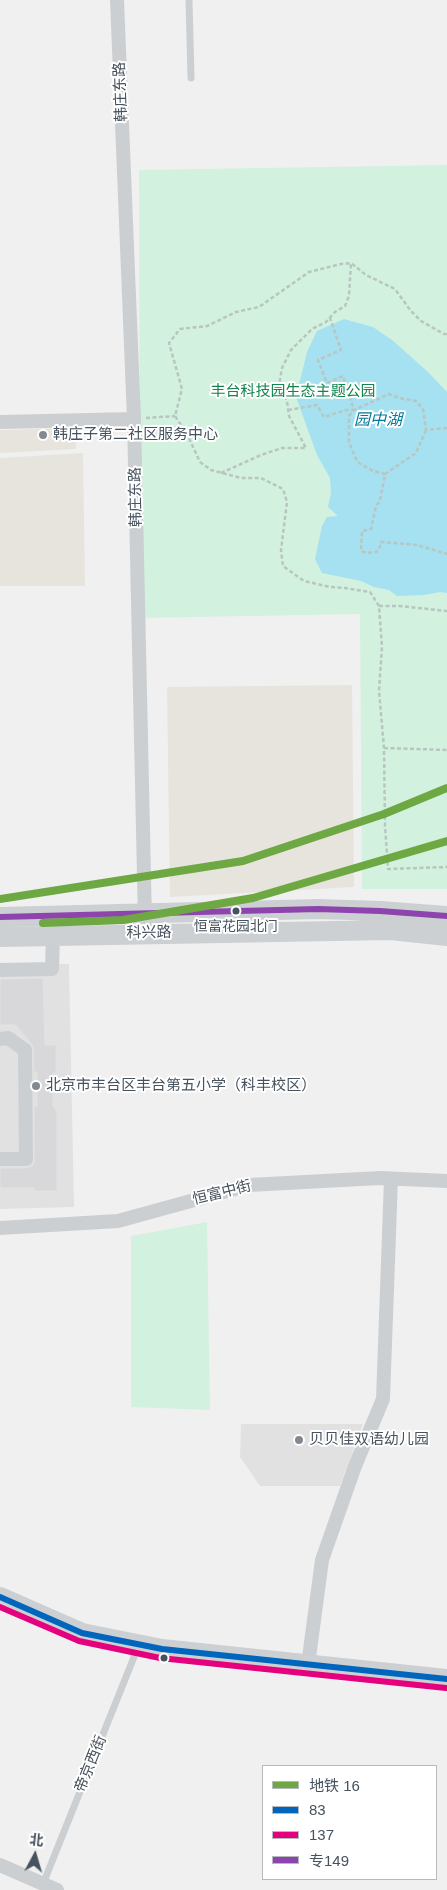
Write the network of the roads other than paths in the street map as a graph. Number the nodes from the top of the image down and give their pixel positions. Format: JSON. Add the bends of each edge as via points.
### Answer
{"nodes":[{"id":1,"x":117,"y":0,"type":"edge"},
{"id":2,"x":189,"y":0,"type":"edge"},
{"id":3,"x":191,"y":78,"type":"dead end"},
{"id":4,"x":134,"y":419,"type":"junction"},
{"id":5,"x":0,"y":422,"type":"edge"},
{"id":6,"x":447,"y":916,"type":"edge"},
{"id":7,"x":0,"y":917,"type":"edge"},
{"id":8,"x":146,"y":924,"type":"junction"},
{"id":9,"x":53,"y":935,"type":"junction"},
{"id":10,"x":447,"y":936,"type":"edge"},
{"id":11,"x":0,"y":937,"type":"edge"},
{"id":12,"x":0,"y":970,"type":"edge"},
{"id":13,"x":0,"y":1038,"type":"edge"},
{"id":14,"x":0,"y":1159,"type":"edge"},
{"id":15,"x":391,"y":1179,"type":"junction"},
{"id":16,"x":447,"y":1181,"type":"edge"},
{"id":17,"x":0,"y":1228,"type":"edge"},
{"id":18,"x":0,"y":1598,"type":"edge"},
{"id":19,"x":139,"y":1644,"type":"junction"},
{"id":20,"x":308,"y":1666,"type":"junction"},
{"id":21,"x":447,"y":1679,"type":"edge"},
{"id":22,"x":0,"y":1864,"type":"edge"},
{"id":23,"x":43,"y":1884,"type":"junction"},
{"id":24,"x":57,"y":1890,"type":"edge"}],
"edges":[{"from":1,"to":4,"type":"street","name":"韩庄东路"},
{"from":2,"to":3,"type":"lane"},
{"from":4,"to":5,"type":"street"},
{"from":4,"to":8,"type":"street","name":"韩庄东路"},
{"from":6,"to":8,"type":"main road","name":"科兴路","via":[[318,909]]},
{"from":7,"to":8,"type":"main road","name":"科兴路"},
{"from":8,"to":9,"type":"main road","name":"科兴路"},
{"from":8,"to":10,"type":"main road","name":"科兴路","via":[[390,930]]},
{"from":9,"to":11,"type":"main road","name":"科兴路"},
{"from":9,"to":12,"type":"street","via":[[52,970]]},
{"from":13,"to":14,"type":"street","via":[[8,1038],[25,1050],[26,1159]]},
{"from":15,"to":16,"type":"street","name":"恒富中街"},
{"from":15,"to":17,"type":"street","name":"恒富中街","via":[[249,1185],[118,1221]]},
{"from":15,"to":20,"type":"street","via":[[384,1400],[355,1466],[322,1560]]},
{"from":18,"to":19,"type":"main road","via":[[82,1633]]},
{"from":19,"to":20,"type":"main road"},
{"from":19,"to":23,"type":"lane","name":"帝京西街"},
{"from":20,"to":21,"type":"main road"},
{"from":22,"to":23,"type":"street"},
{"from":23,"to":24,"type":"street"}]}
